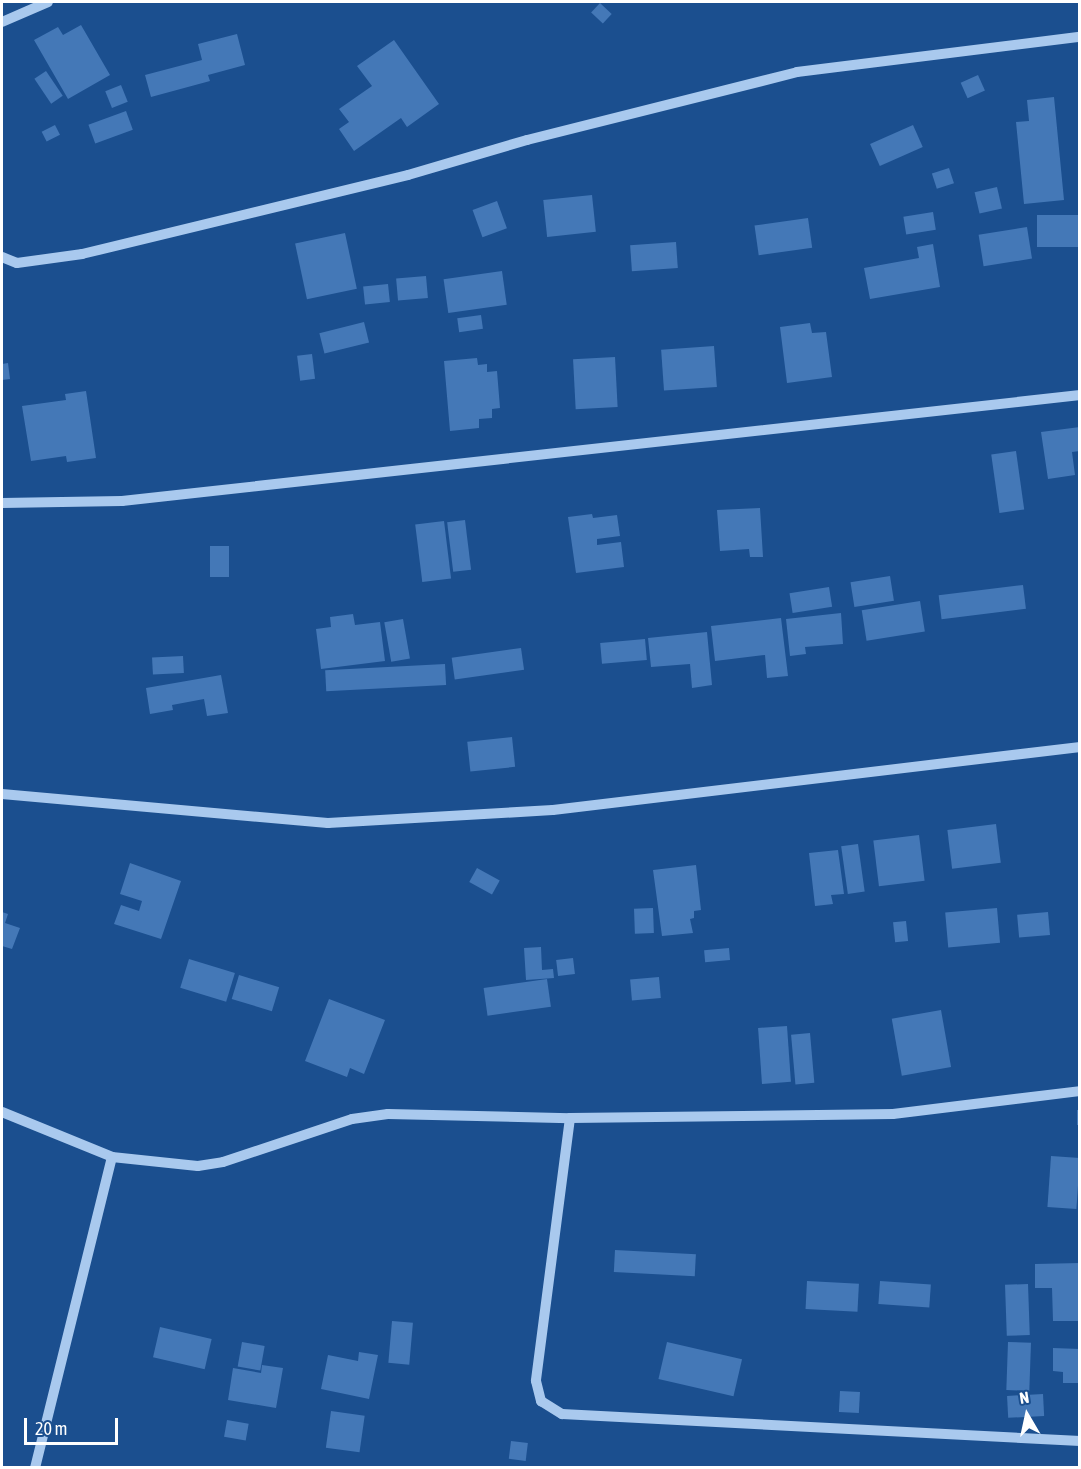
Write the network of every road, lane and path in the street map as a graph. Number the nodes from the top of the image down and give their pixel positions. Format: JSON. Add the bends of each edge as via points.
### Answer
{"nodes":[{"id":1,"x":48,"y":2,"type":"edge"},
{"id":2,"x":2,"y":22,"type":"edge"},
{"id":3,"x":1080,"y":37,"type":"edge"},
{"id":4,"x":2,"y":257,"type":"edge"},
{"id":5,"x":1080,"y":395,"type":"edge"},
{"id":6,"x":2,"y":503,"type":"edge"},
{"id":7,"x":1080,"y":747,"type":"edge"},
{"id":8,"x":2,"y":794,"type":"edge"},
{"id":9,"x":1080,"y":1090,"type":"edge"},
{"id":10,"x":2,"y":1112,"type":"edge"},
{"id":11,"x":570,"y":1118,"type":"junction"},
{"id":12,"x":112,"y":1157,"type":"junction"},
{"id":13,"x":1080,"y":1441,"type":"edge"},
{"id":14,"x":35,"y":1467,"type":"edge"}],
"edges":[{"from":1,"to":2,"type":"street"},
{"from":3,"to":4,"type":"street","via":[[797,72],[526,140],[408,176],[82,254],[17,262]]},
{"from":5,"to":6,"type":"street","via":[[122,501]]},
{"from":7,"to":8,"type":"street","via":[[553,810],[328,823]]},
{"from":9,"to":11,"type":"street","via":[[893,1114]]},
{"from":10,"to":12,"type":"street"},
{"from":11,"to":12,"type":"street","via":[[388,1114],[352,1119],[206,1164]]},
{"from":11,"to":13,"type":"street","via":[[536,1381],[541,1401],[562,1414]]},
{"from":12,"to":14,"type":"street"}]}
